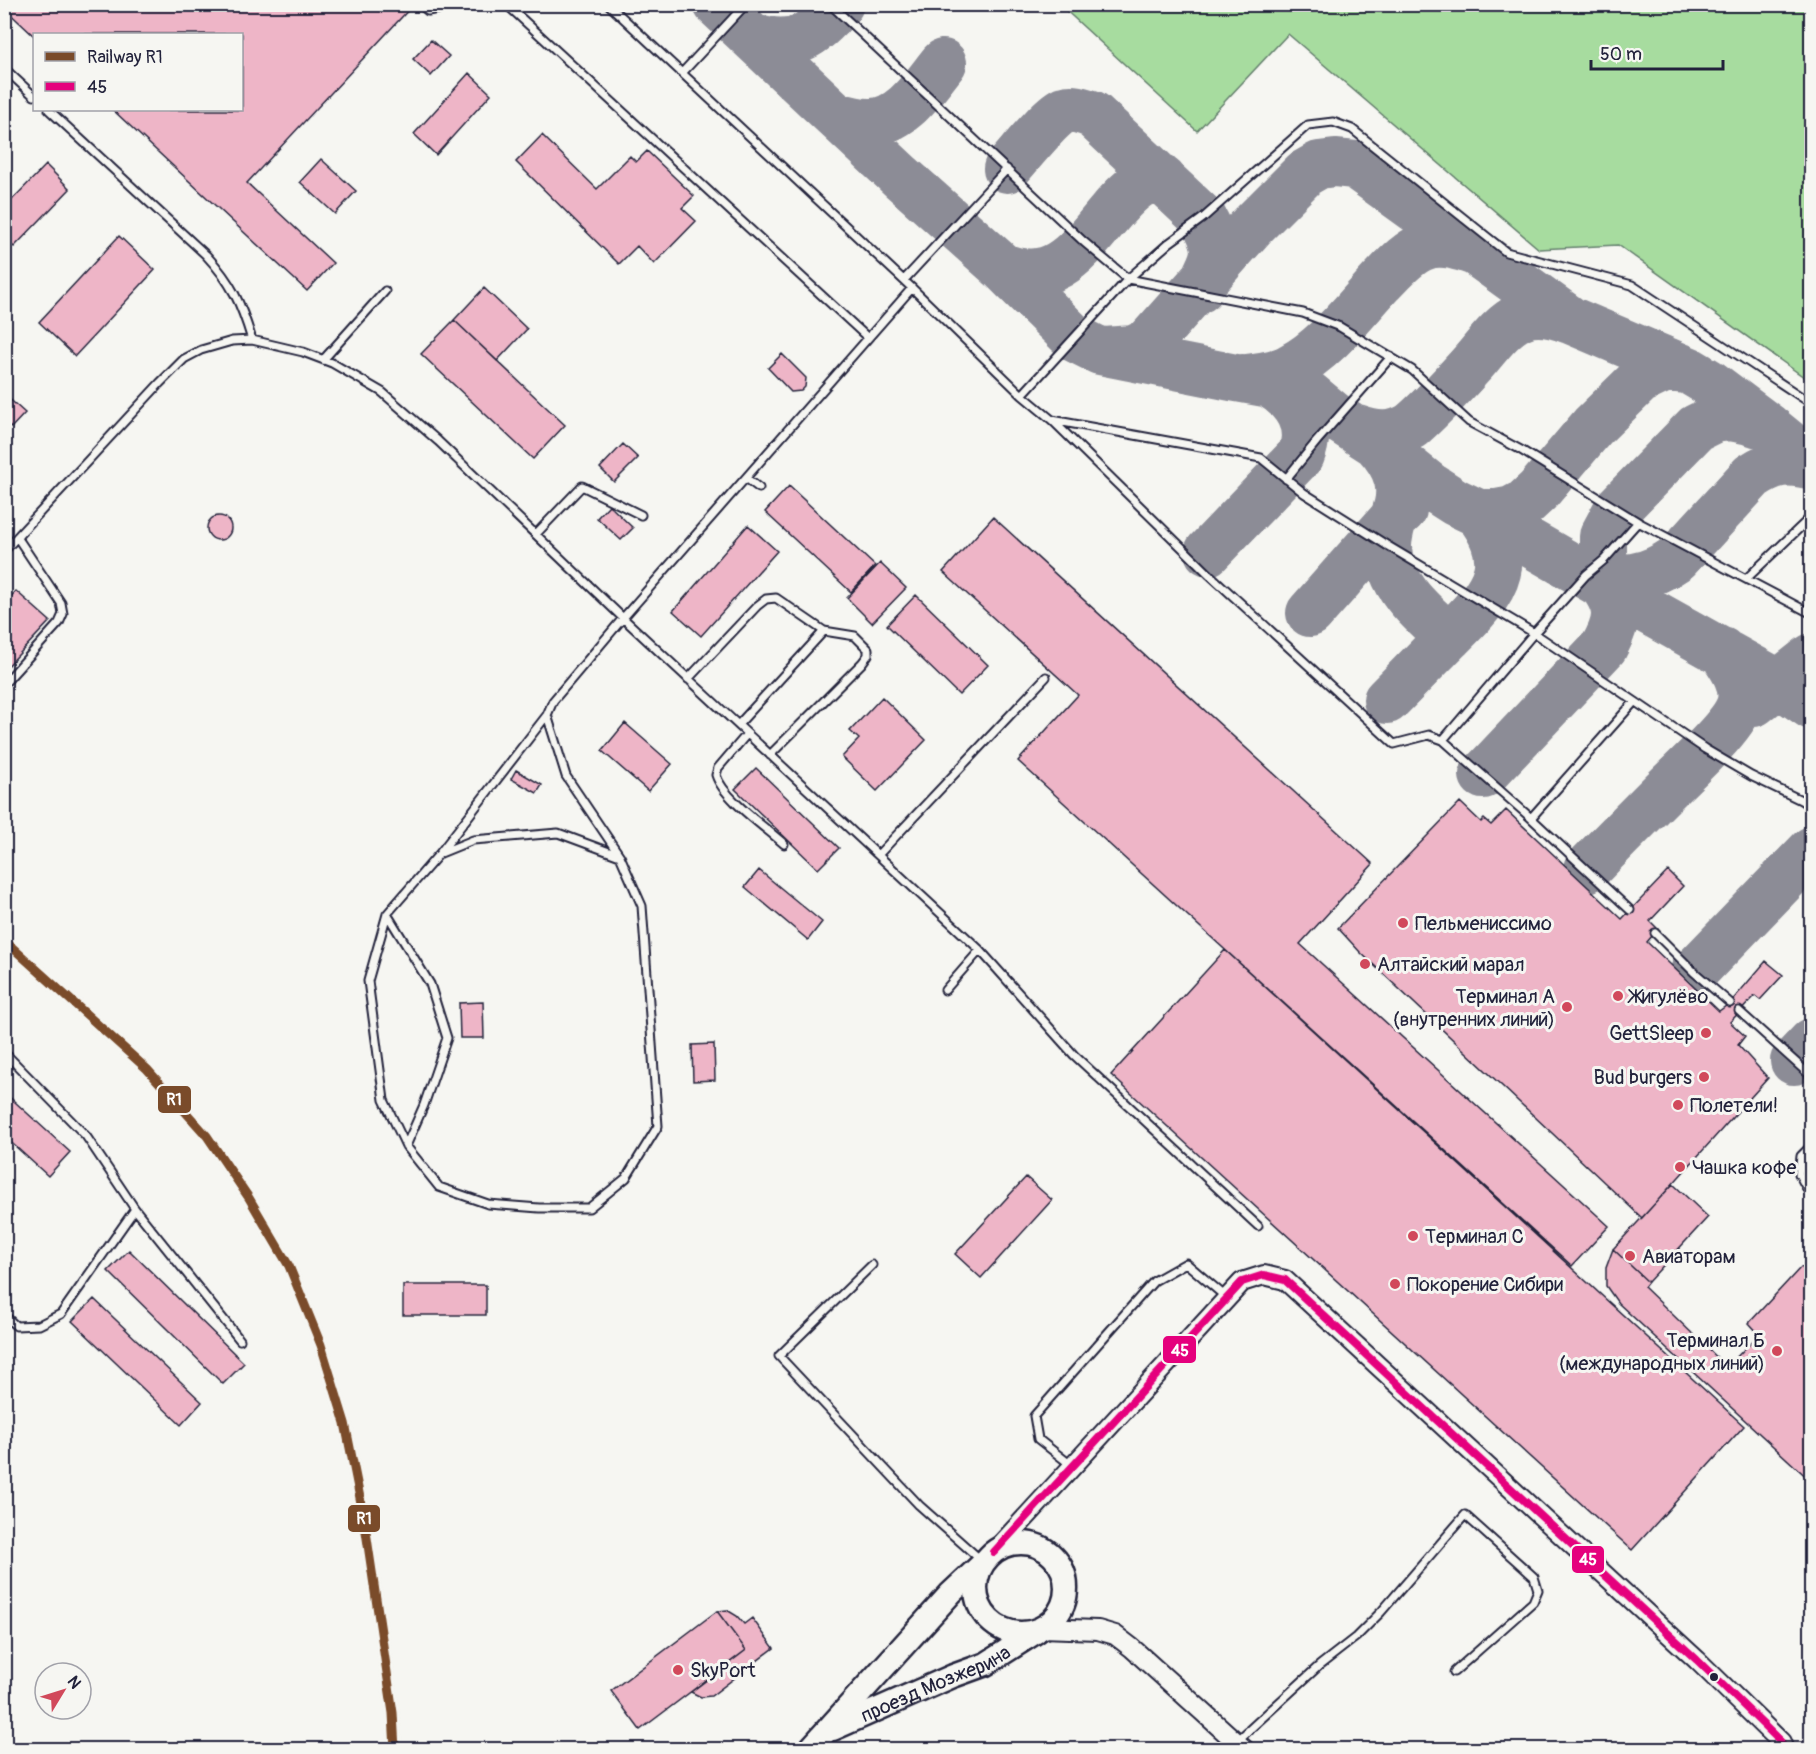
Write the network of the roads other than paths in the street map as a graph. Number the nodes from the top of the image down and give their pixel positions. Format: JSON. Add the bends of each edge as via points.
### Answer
{"nodes":[{"id":1,"x":420,"y":4,"type":"edge"},
{"id":2,"x":444,"y":4,"type":"edge"},
{"id":3,"x":506,"y":4,"type":"edge"},
{"id":4,"x":608,"y":4,"type":"edge"},
{"id":5,"x":746,"y":4,"type":"edge"},
{"id":6,"x":830,"y":4,"type":"edge"},
{"id":7,"x":4,"y":68,"type":"edge"},
{"id":8,"x":682,"y":73,"type":"junction"},
{"id":9,"x":33,"y":95,"type":"edge"},
{"id":10,"x":50,"y":111,"type":"edge"},
{"id":11,"x":1006,"y":169,"type":"junction"},
{"id":12,"x":1128,"y":279,"type":"junction"},
{"id":13,"x":904,"y":280,"type":"junction"},
{"id":14,"x":912,"y":288,"type":"junction"},
{"id":15,"x":385,"y":291,"type":"dead end"},
{"id":16,"x":868,"y":338,"type":"junction"},
{"id":17,"x":252,"y":340,"type":"junction"},
{"id":18,"x":1391,"y":357,"type":"junction"},
{"id":19,"x":323,"y":360,"type":"junction"},
{"id":20,"x":1022,"y":395,"type":"junction"},
{"id":21,"x":1812,"y":404,"type":"edge"},
{"id":22,"x":1052,"y":420,"type":"junction"},
{"id":23,"x":746,"y":478,"type":"junction"},
{"id":24,"x":1286,"y":479,"type":"junction"},
{"id":25,"x":759,"y":488,"type":"dead end"},
{"id":26,"x":641,"y":515,"type":"dead end"},
{"id":27,"x":1812,"y":516,"type":"edge"},
{"id":28,"x":1638,"y":522,"type":"junction"},
{"id":29,"x":536,"y":534,"type":"junction"},
{"id":30,"x":17,"y":537,"type":"junction"},
{"id":31,"x":4,"y":550,"type":"edge"},
{"id":32,"x":1746,"y":579,"type":"junction"},
{"id":33,"x":1812,"y":614,"type":"edge"},
{"id":34,"x":623,"y":618,"type":"junction"},
{"id":35,"x":824,"y":631,"type":"junction"},
{"id":36,"x":1534,"y":633,"type":"junction"},
{"id":37,"x":1046,"y":677,"type":"dead end"},
{"id":38,"x":688,"y":679,"type":"junction"},
{"id":39,"x":4,"y":684,"type":"edge"},
{"id":40,"x":1634,"y":702,"type":"junction"},
{"id":41,"x":546,"y":715,"type":"junction"},
{"id":42,"x":738,"y":724,"type":"junction"},
{"id":43,"x":747,"y":734,"type":"junction"},
{"id":44,"x":1443,"y":740,"type":"junction"},
{"id":45,"x":770,"y":755,"type":"junction"},
{"id":46,"x":1812,"y":807,"type":"edge"},
{"id":47,"x":1532,"y":818,"type":"junction"},
{"id":48,"x":784,"y":844,"type":"dead end"},
{"id":49,"x":440,"y":853,"type":"junction"},
{"id":50,"x":878,"y":855,"type":"junction"},
{"id":51,"x":620,"y":856,"type":"junction"},
{"id":52,"x":1630,"y":910,"type":"dead end"},
{"id":53,"x":387,"y":914,"type":"junction"},
{"id":54,"x":1655,"y":933,"type":"dead end"},
{"id":55,"x":980,"y":950,"type":"junction"},
{"id":56,"x":945,"y":990,"type":"dead end"},
{"id":57,"x":1730,"y":1003,"type":"dead end"},
{"id":58,"x":1739,"y":1011,"type":"dead end"},
{"id":59,"x":4,"y":1052,"type":"edge"},
{"id":60,"x":1812,"y":1077,"type":"edge"},
{"id":61,"x":1812,"y":1144,"type":"edge"},
{"id":62,"x":406,"y":1146,"type":"junction"},
{"id":63,"x":1812,"y":1198,"type":"edge"},
{"id":64,"x":135,"y":1209,"type":"junction"},
{"id":65,"x":1257,"y":1226,"type":"dead end"},
{"id":66,"x":872,"y":1265,"type":"dead end"},
{"id":67,"x":1227,"y":1298,"type":"junction"},
{"id":68,"x":4,"y":1315,"type":"edge"},
{"id":69,"x":240,"y":1340,"type":"dead end"},
{"id":70,"x":1073,"y":1466,"type":"junction"},
{"id":71,"x":989,"y":1557,"type":"junction"},
{"id":72,"x":1041,"y":1628,"type":"junction"},
{"id":73,"x":1454,"y":1672,"type":"dead end"},
{"id":74,"x":826,"y":1732,"type":"junction"},
{"id":75,"x":1241,"y":1745,"type":"edge"},
{"id":76,"x":809,"y":1749,"type":"edge"},
{"id":77,"x":1784,"y":1749,"type":"edge"}],
"edges":[{"from":1,"to":2,"type":"lane","via":[[428,11]]},
{"from":3,"to":16,"type":"lane"},
{"from":4,"to":8,"type":"lane"},
{"from":5,"to":8,"type":"lane"},
{"from":6,"to":11,"type":"lane"},
{"from":7,"to":9,"type":"lane"},
{"from":8,"to":13,"type":"lane"},
{"from":10,"to":17,"type":"lane","via":[[224,275],[242,308]]},
{"from":11,"to":12,"type":"lane"},
{"from":11,"to":13,"type":"lane"},
{"from":12,"to":18,"type":"lane","via":[[1303,313],[1340,327]]},
{"from":12,"to":20,"type":"lane"},
{"from":12,"to":21,"type":"lane","via":[[1308,125],[1333,122],[1352,129],[1506,252],[1632,285]]},
{"from":13,"to":14,"type":"lane"},
{"from":14,"to":16,"type":"lane"},
{"from":14,"to":20,"type":"lane"},
{"from":15,"to":19,"type":"lane"},
{"from":16,"to":23,"type":"lane"},
{"from":17,"to":19,"type":"lane"},
{"from":17,"to":30,"type":"lane","via":[[217,345],[184,360]]},
{"from":18,"to":24,"type":"lane"},
{"from":18,"to":28,"type":"lane","via":[[1412,370],[1469,422]]},
{"from":19,"to":29,"type":"lane","via":[[366,382],[409,414]]},
{"from":20,"to":22,"type":"lane"},
{"from":22,"to":24,"type":"lane","via":[[1257,457]]},
{"from":22,"to":44,"type":"lane","via":[[1210,574],[1394,744],[1429,735]]},
{"from":23,"to":25,"type":"lane"},
{"from":23,"to":34,"type":"lane"},
{"from":24,"to":36,"type":"lane","via":[[1388,546]]},
{"from":26,"to":29,"type":"lane","via":[[582,486]]},
{"from":27,"to":32,"type":"lane"},
{"from":28,"to":32,"type":"lane"},
{"from":28,"to":36,"type":"lane"},
{"from":29,"to":34,"type":"lane"},
{"from":30,"to":31,"type":"lane"},
{"from":30,"to":39,"type":"lane","via":[[61,603],[63,614]]},
{"from":32,"to":33,"type":"lane"},
{"from":34,"to":38,"type":"lane"},
{"from":34,"to":41,"type":"lane","via":[[553,701]]},
{"from":35,"to":38,"type":"lane","via":[[776,598],[766,599]]},
{"from":35,"to":42,"type":"lane"},
{"from":35,"to":45,"type":"lane","via":[[855,636],[868,649],[868,655]]},
{"from":36,"to":40,"type":"lane"},
{"from":36,"to":44,"type":"lane"},
{"from":37,"to":50,"type":"lane"},
{"from":38,"to":42,"type":"lane"},
{"from":40,"to":46,"type":"lane","via":[[1705,749]]},
{"from":40,"to":47,"type":"lane"},
{"from":41,"to":49,"type":"lane"},
{"from":41,"to":51,"type":"lane","via":[[566,776]]},
{"from":42,"to":43,"type":"lane"},
{"from":43,"to":45,"type":"lane"},
{"from":43,"to":48,"type":"lane","via":[[718,768],[718,782]]},
{"from":44,"to":47,"type":"lane"},
{"from":45,"to":50,"type":"lane"},
{"from":47,"to":52,"type":"lane"},
{"from":49,"to":51,"type":"lane","via":[[472,840],[558,833]]},
{"from":49,"to":53,"type":"lane"},
{"from":50,"to":55,"type":"lane"},
{"from":51,"to":62,"type":"lane","via":[[642,906],[658,1126],[626,1178],[589,1208],[488,1204],[439,1187]]},
{"from":53,"to":62,"type":"lane","via":[[368,981],[384,1100]]},
{"from":53,"to":62,"type":"lane","via":[[430,984],[447,1038]]},
{"from":54,"to":57,"type":"lane"},
{"from":55,"to":56,"type":"lane"},
{"from":55,"to":65,"type":"lane","via":[[1074,1055]]},
{"from":58,"to":60,"type":"lane"},
{"from":59,"to":64,"type":"lane","via":[[86,1136]]},
{"from":61,"to":63,"type":"lane","via":[[1801,1156],[1799,1174]]},
{"from":64,"to":68,"type":"lane","via":[[61,1314],[39,1325],[16,1326]]},
{"from":64,"to":69,"type":"lane"},
{"from":66,"to":71,"type":"lane","via":[[779,1356],[919,1505]]},
{"from":67,"to":70,"type":"street","name":"проезд Мозжерина"},
{"from":67,"to":70,"type":"lane","via":[[1186,1263],[1154,1281],[1034,1416],[1038,1439]]},
{"from":67,"to":77,"type":"street","name":"проезд Мозжерина","via":[[1242,1282],[1264,1275],[1285,1280],[1697,1660]]},
{"from":70,"to":71,"type":"street","name":"проезд Мозжерина"},
{"from":71,"to":72,"type":"main road","name":"проезд Мозжерина","via":[[978,1576],[976,1591],[987,1618],[1012,1633]]},
{"from":71,"to":72,"type":"main road","via":[[1008,1545],[1022,1544],[1037,1546],[1059,1565],[1065,1579],[1061,1608]]},
{"from":71,"to":74,"type":"main road","name":"проезд Мозжерина","via":[[951,1593]]},
{"from":72,"to":74,"type":"main road","name":"проезд Мозжерина","via":[[986,1664]]},
{"from":72,"to":75,"type":"street","via":[[1098,1630],[1115,1635]]},
{"from":73,"to":75,"type":"lane","via":[[1533,1602],[1538,1590],[1533,1577],[1465,1515],[1382,1612],[1320,1665]]},
{"from":74,"to":76,"type":"main road","name":"проезд Мозжерина"}]}
